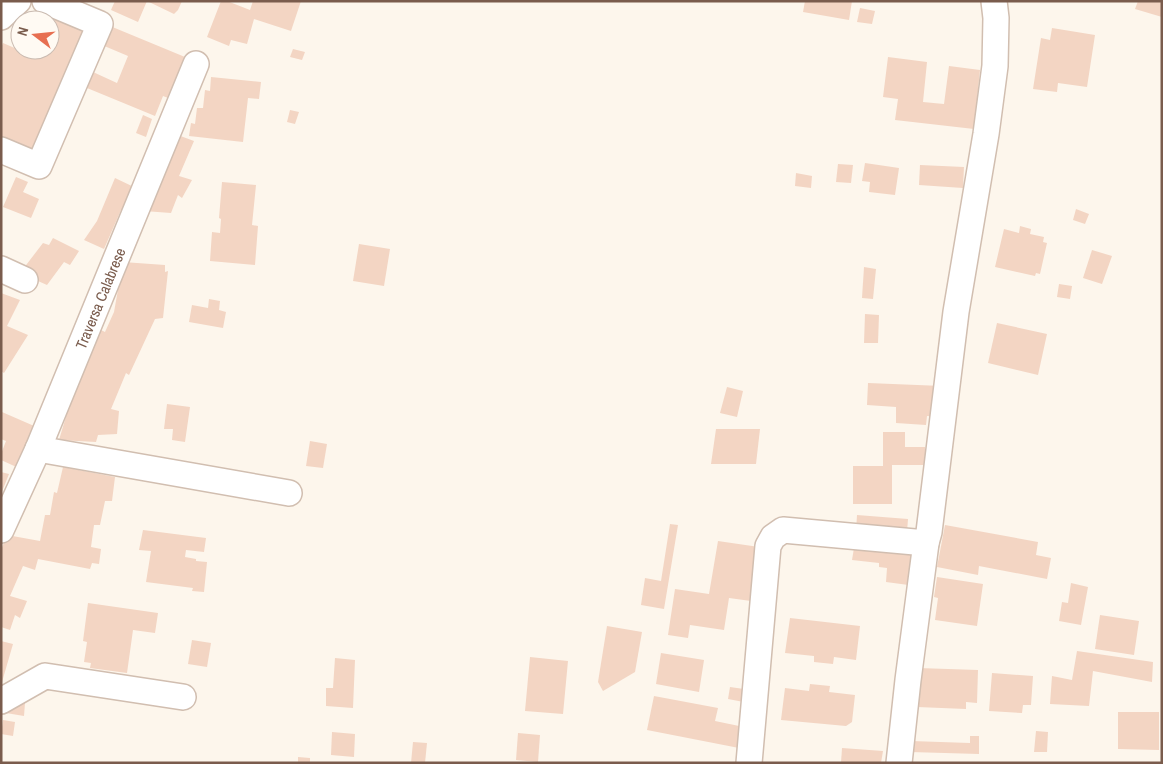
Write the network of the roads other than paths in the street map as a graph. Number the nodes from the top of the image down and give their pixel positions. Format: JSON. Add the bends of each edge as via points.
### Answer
{"nodes":[{"id":1,"x":18,"y":1,"type":"edge"},
{"id":2,"x":45,"y":1,"type":"edge"},
{"id":3,"x":994,"y":1,"type":"edge"},
{"id":4,"x":1,"y":17,"type":"edge"},
{"id":5,"x":196,"y":64,"type":"dead end"},
{"id":6,"x":1,"y":150,"type":"edge"},
{"id":7,"x":1,"y":269,"type":"edge"},
{"id":8,"x":25,"y":280,"type":"dead end"},
{"id":9,"x":38,"y":449,"type":"junction"},
{"id":10,"x":290,"y":492,"type":"dead end"},
{"id":11,"x":1,"y":530,"type":"edge"},
{"id":12,"x":926,"y":543,"type":"junction"},
{"id":13,"x":183,"y":697,"type":"dead end"},
{"id":14,"x":1,"y":701,"type":"edge"},
{"id":15,"x":748,"y":763,"type":"edge"},
{"id":16,"x":899,"y":763,"type":"edge"}],
"edges":[{"from":1,"to":4,"type":"street"},
{"from":2,"to":6,"type":"street","via":[[100,24],[39,166]]},
{"from":3,"to":12,"type":"street","via":[[994,75],[956,312]]},
{"from":5,"to":9,"type":"street","name":"Traversa Calabrese"},
{"from":7,"to":8,"type":"street"},
{"from":9,"to":10,"type":"street"},
{"from":9,"to":11,"type":"street","name":"Traversa Calabrese"},
{"from":12,"to":15,"type":"street","via":[[783,530],[773,537],[768,546]]},
{"from":12,"to":16,"type":"street"},
{"from":13,"to":14,"type":"street","via":[[45,676]]}]}
